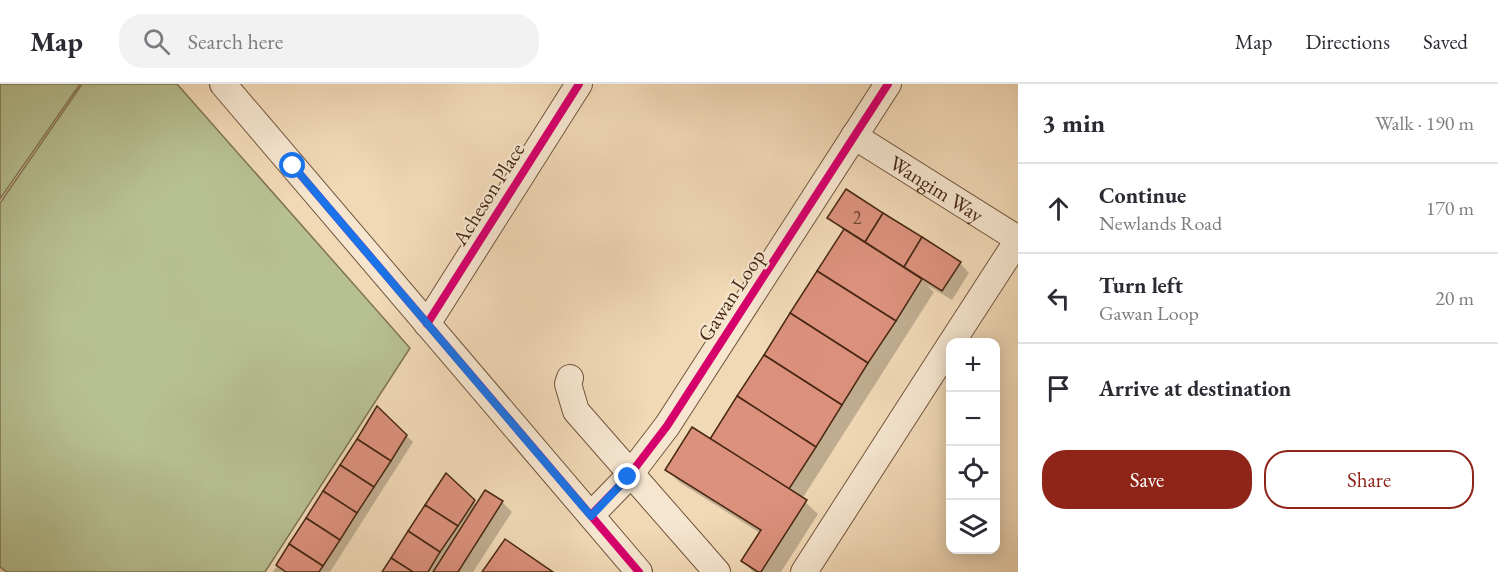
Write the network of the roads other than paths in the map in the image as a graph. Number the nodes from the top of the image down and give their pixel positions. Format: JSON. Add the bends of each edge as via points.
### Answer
{"nodes":[{"id":1,"x":223,"y":84,"type":"edge"},
{"id":2,"x":579,"y":84,"type":"edge"},
{"id":3,"x":888,"y":84,"type":"edge"},
{"id":4,"x":854,"y":136,"type":"junction"},
{"id":5,"x":1018,"y":240,"type":"edge"},
{"id":6,"x":427,"y":324,"type":"junction"},
{"id":7,"x":955,"y":338,"type":"edge"},
{"id":8,"x":946,"y":352,"type":"edge"},
{"id":9,"x":570,"y":378,"type":"dead end"},
{"id":10,"x":630,"y":474,"type":"junction"},
{"id":11,"x":591,"y":516,"type":"junction"},
{"id":12,"x":639,"y":572,"type":"edge"},
{"id":13,"x":717,"y":572,"type":"edge"},
{"id":14,"x":804,"y":572,"type":"edge"}],
"edges":[{"from":1,"to":6,"type":"street"},
{"from":2,"to":6,"type":"street","name":"Acheson Place"},
{"from":3,"to":4,"type":"street","name":"Gawan Loop"},
{"from":4,"to":5,"type":"street","name":"Wangim Way"},
{"from":4,"to":10,"type":"street","name":"Gawan Loop","via":[[667,426]]},
{"from":5,"to":7,"type":"street"},
{"from":6,"to":11,"type":"street"},
{"from":8,"to":14,"type":"street"},
{"from":9,"to":10,"type":"street","via":[[568,384],[576,411]]},
{"from":10,"to":11,"type":"street","name":"Gawan Loop"},
{"from":10,"to":13,"type":"street"},
{"from":11,"to":12,"type":"street"}]}
